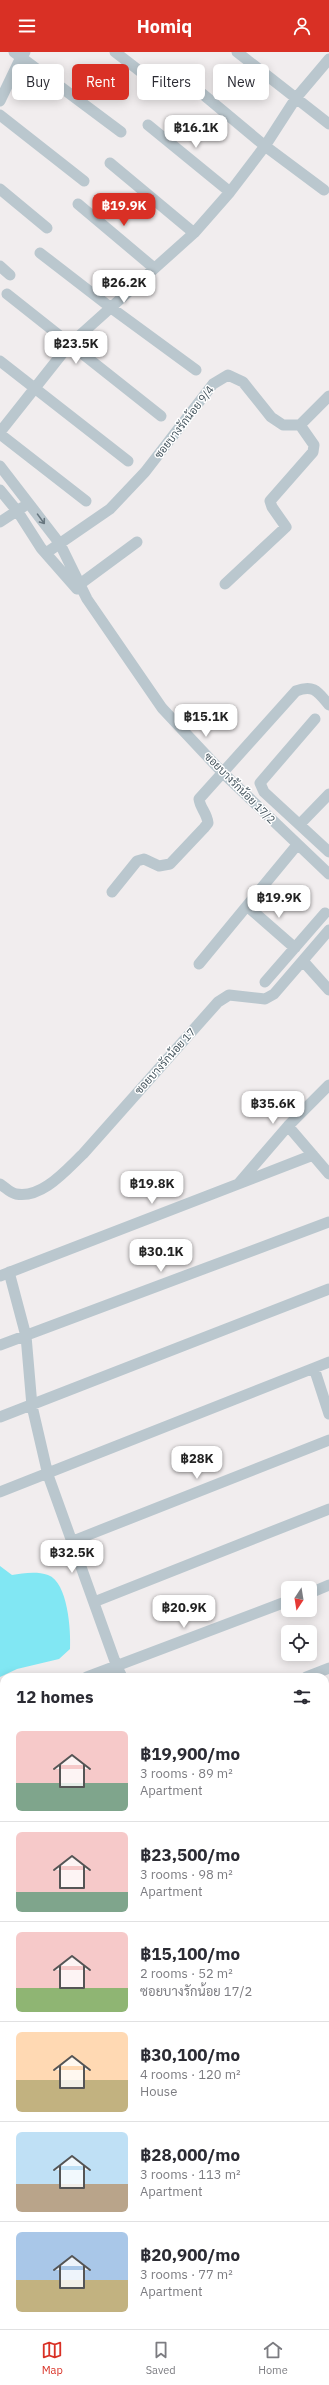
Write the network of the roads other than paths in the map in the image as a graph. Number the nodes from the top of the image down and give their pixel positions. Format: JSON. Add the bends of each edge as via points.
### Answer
{"nodes":[{"id":1,"x":115,"y":52,"type":"edge"},
{"id":2,"x":237,"y":52,"type":"edge"},
{"id":3,"x":325,"y":52,"type":"edge"},
{"id":4,"x":20,"y":54,"type":"edge"},
{"id":5,"x":329,"y":55,"type":"edge"},
{"id":6,"x":329,"y":59,"type":"edge"},
{"id":7,"x":137,"y":69,"type":"edge"},
{"id":8,"x":205,"y":96,"type":"edge"},
{"id":9,"x":296,"y":98,"type":"junction"},
{"id":10,"x":0,"y":101,"type":"edge"},
{"id":11,"x":0,"y":115,"type":"edge"},
{"id":12,"x":329,"y":124,"type":"edge"},
{"id":13,"x":148,"y":125,"type":"dead end"},
{"id":14,"x":121,"y":132,"type":"dead end"},
{"id":15,"x":265,"y":146,"type":"junction"},
{"id":16,"x":110,"y":163,"type":"dead end"},
{"id":17,"x":84,"y":181,"type":"dead end"},
{"id":18,"x":0,"y":190,"type":"edge"},
{"id":19,"x":324,"y":190,"type":"dead end"},
{"id":20,"x":230,"y":192,"type":"junction"},
{"id":21,"x":78,"y":204,"type":"dead end"},
{"id":22,"x":47,"y":228,"type":"dead end"},
{"id":23,"x":194,"y":233,"type":"junction"},
{"id":24,"x":40,"y":253,"type":"dead end"},
{"id":25,"x":0,"y":266,"type":"edge"},
{"id":26,"x":154,"y":268,"type":"junction"},
{"id":27,"x":10,"y":275,"type":"dead end"},
{"id":28,"x":7,"y":294,"type":"dead end"},
{"id":29,"x":110,"y":307,"type":"junction"},
{"id":30,"x":69,"y":345,"type":"junction"},
{"id":31,"x":0,"y":361,"type":"edge"},
{"id":32,"x":196,"y":370,"type":"dead end"},
{"id":33,"x":34,"y":389,"type":"junction"},
{"id":34,"x":329,"y":396,"type":"edge"},
{"id":35,"x":161,"y":416,"type":"dead end"},
{"id":36,"x":300,"y":425,"type":"junction"},
{"id":37,"x":0,"y":433,"type":"edge"},
{"id":38,"x":128,"y":462,"type":"dead end"},
{"id":39,"x":0,"y":466,"type":"edge"},
{"id":40,"x":0,"y":490,"type":"edge"},
{"id":41,"x":86,"y":501,"type":"dead end"},
{"id":42,"x":29,"y":502,"type":"junction"},
{"id":43,"x":18,"y":512,"type":"junction"},
{"id":44,"x":0,"y":522,"type":"edge"},
{"id":45,"x":137,"y":542,"type":"dead end"},
{"id":46,"x":60,"y":544,"type":"junction"},
{"id":47,"x":46,"y":553,"type":"junction"},
{"id":48,"x":225,"y":584,"type":"dead end"},
{"id":49,"x":78,"y":586,"type":"junction"},
{"id":50,"x":329,"y":705,"type":"edge"},
{"id":51,"x":315,"y":719,"type":"dead end"},
{"id":52,"x":222,"y":772,"type":"junction"},
{"id":53,"x":329,"y":794,"type":"edge"},
{"id":54,"x":300,"y":824,"type":"junction"},
{"id":55,"x":297,"y":845,"type":"junction"},
{"id":56,"x":329,"y":852,"type":"edge"},
{"id":57,"x":329,"y":874,"type":"edge"},
{"id":58,"x":112,"y":892,"type":"dead end"},
{"id":59,"x":247,"y":906,"type":"junction"},
{"id":60,"x":325,"y":913,"type":"dead end"},
{"id":61,"x":329,"y":930,"type":"edge"},
{"id":62,"x":295,"y":948,"type":"junction"},
{"id":63,"x":303,"y":961,"type":"junction"},
{"id":64,"x":199,"y":964,"type":"dead end"},
{"id":65,"x":265,"y":982,"type":"dead end"},
{"id":66,"x":329,"y":990,"type":"edge"},
{"id":67,"x":329,"y":1085,"type":"edge"},
{"id":68,"x":288,"y":1126,"type":"junction"},
{"id":69,"x":313,"y":1155,"type":"junction"},
{"id":70,"x":329,"y":1174,"type":"edge"},
{"id":71,"x":0,"y":1184,"type":"edge"},
{"id":72,"x":238,"y":1184,"type":"junction"},
{"id":73,"x":329,"y":1222,"type":"edge"},
{"id":74,"x":4,"y":1274,"type":"edge"},
{"id":75,"x":329,"y":1289,"type":"edge"},
{"id":76,"x":26,"y":1336,"type":"junction"},
{"id":77,"x":0,"y":1345,"type":"edge"},
{"id":78,"x":329,"y":1362,"type":"edge"},
{"id":79,"x":314,"y":1368,"type":"junction"},
{"id":80,"x":32,"y":1406,"type":"junction"},
{"id":81,"x":329,"y":1414,"type":"edge"},
{"id":82,"x":0,"y":1417,"type":"edge"},
{"id":83,"x":329,"y":1440,"type":"edge"},
{"id":84,"x":48,"y":1475,"type":"junction"},
{"id":85,"x":0,"y":1492,"type":"edge"},
{"id":86,"x":329,"y":1509,"type":"edge"},
{"id":87,"x":73,"y":1541,"type":"junction"},
{"id":88,"x":329,"y":1585,"type":"edge"},
{"id":89,"x":317,"y":1590,"type":"edge"},
{"id":90,"x":94,"y":1602,"type":"junction"},
{"id":91,"x":281,"y":1604,"type":"edge"},
{"id":92,"x":117,"y":1667,"type":"junction"},
{"id":93,"x":329,"y":1668,"type":"edge"},
{"id":94,"x":99,"y":1673,"type":"edge"},
{"id":95,"x":120,"y":1673,"type":"edge"},
{"id":96,"x":316,"y":1673,"type":"edge"}],
"edges":[{"from":1,"to":7,"type":"street"},
{"from":2,"to":9,"type":"street"},
{"from":3,"to":5,"type":"street"},
{"from":4,"to":10,"type":"street"},
{"from":4,"to":14,"type":"street"},
{"from":6,"to":9,"type":"street"},
{"from":8,"to":15,"type":"street"},
{"from":9,"to":12,"type":"street"},
{"from":9,"to":15,"type":"street"},
{"from":11,"to":17,"type":"street"},
{"from":13,"to":20,"type":"street"},
{"from":15,"to":19,"type":"street"},
{"from":15,"to":20,"type":"street"},
{"from":16,"to":23,"type":"street"},
{"from":18,"to":22,"type":"street"},
{"from":20,"to":23,"type":"street"},
{"from":21,"to":26,"type":"street"},
{"from":23,"to":26,"type":"street"},
{"from":24,"to":29,"type":"street"},
{"from":25,"to":27,"type":"street"},
{"from":26,"to":29,"type":"street"},
{"from":28,"to":30,"type":"street"},
{"from":29,"to":30,"type":"street"},
{"from":29,"to":32,"type":"street"},
{"from":30,"to":33,"type":"street"},
{"from":30,"to":35,"type":"street"},
{"from":31,"to":33,"type":"street"},
{"from":33,"to":37,"type":"street"},
{"from":33,"to":38,"type":"street"},
{"from":34,"to":36,"type":"street"},
{"from":36,"to":46,"type":"street","name":"ซอยบางรักน้อย 9/4","via":[[283,425],[270,416],[243,382],[228,375],[213,384],[145,472],[110,509]]},
{"from":36,"to":48,"type":"street","via":[[314,445],[313,452],[270,501],[286,527]]},
{"from":37,"to":41,"type":"street"},
{"from":39,"to":42,"type":"street","name":"ซอยบางรักน้อย 17/2"},
{"from":40,"to":43,"type":"street","name":"ซอยบางรักน้อย 17/2"},
{"from":42,"to":43,"type":"street"},
{"from":42,"to":46,"type":"street","name":"ซอยบางรักน้อย 17/2","one_way":true},
{"from":43,"to":44,"type":"street"},
{"from":43,"to":47,"type":"street","name":"ซอยบางรักน้อย 17/2"},
{"from":45,"to":49,"type":"street"},
{"from":46,"to":47,"type":"street"},
{"from":46,"to":49,"type":"street","name":"ซอยบางรักน้อย 17/2"},
{"from":47,"to":49,"type":"street","name":"ซอยบางรักน้อย 17/2"},
{"from":49,"to":52,"type":"street","name":"ซอยบางรักน้อย 17/2","via":[[162,708]]},
{"from":50,"to":52,"type":"street","via":[[316,690],[306,687],[296,691]]},
{"from":51,"to":54,"type":"street","via":[[260,783],[264,792]]},
{"from":52,"to":55,"type":"street","name":"ซอยบางรักน้อย 17/2"},
{"from":52,"to":58,"type":"street","via":[[199,799],[208,816],[208,823],[204,828],[170,864],[159,866],[144,859],[137,861]]},
{"from":53,"to":54,"type":"street"},
{"from":54,"to":56,"type":"street"},
{"from":55,"to":57,"type":"street","name":"ซอยบางรักน้อย 17/2"},
{"from":55,"to":59,"type":"street"},
{"from":59,"to":62,"type":"street"},
{"from":59,"to":64,"type":"street"},
{"from":60,"to":62,"type":"street"},
{"from":61,"to":63,"type":"street","name":"ซอยบางรักน้อย 17"},
{"from":62,"to":65,"type":"street"},
{"from":63,"to":66,"type":"street"},
{"from":63,"to":71,"type":"street","name":"ซอยบางรักน้อย 17","via":[[274,994],[265,999],[229,995],[218,1002],[83,1154],[44,1188],[26,1195],[14,1194]]},
{"from":67,"to":68,"type":"street"},
{"from":68,"to":69,"type":"street"},
{"from":68,"to":72,"type":"street"},
{"from":69,"to":70,"type":"street"},
{"from":69,"to":72,"type":"street"},
{"from":72,"to":74,"type":"street"},
{"from":73,"to":76,"type":"street"},
{"from":74,"to":76,"type":"street"},
{"from":75,"to":80,"type":"street"},
{"from":76,"to":77,"type":"street"},
{"from":76,"to":80,"type":"street"},
{"from":78,"to":79,"type":"street"},
{"from":79,"to":81,"type":"street"},
{"from":79,"to":84,"type":"street"},
{"from":80,"to":82,"type":"street"},
{"from":80,"to":84,"type":"street"},
{"from":83,"to":87,"type":"street"},
{"from":84,"to":85,"type":"street"},
{"from":84,"to":87,"type":"street"},
{"from":86,"to":90,"type":"street"},
{"from":87,"to":90,"type":"street"},
{"from":88,"to":89,"type":"street"},
{"from":90,"to":92,"type":"street"},
{"from":91,"to":92,"type":"street"},
{"from":92,"to":94,"type":"street"},
{"from":92,"to":95,"type":"street"},
{"from":93,"to":96,"type":"street"}]}
